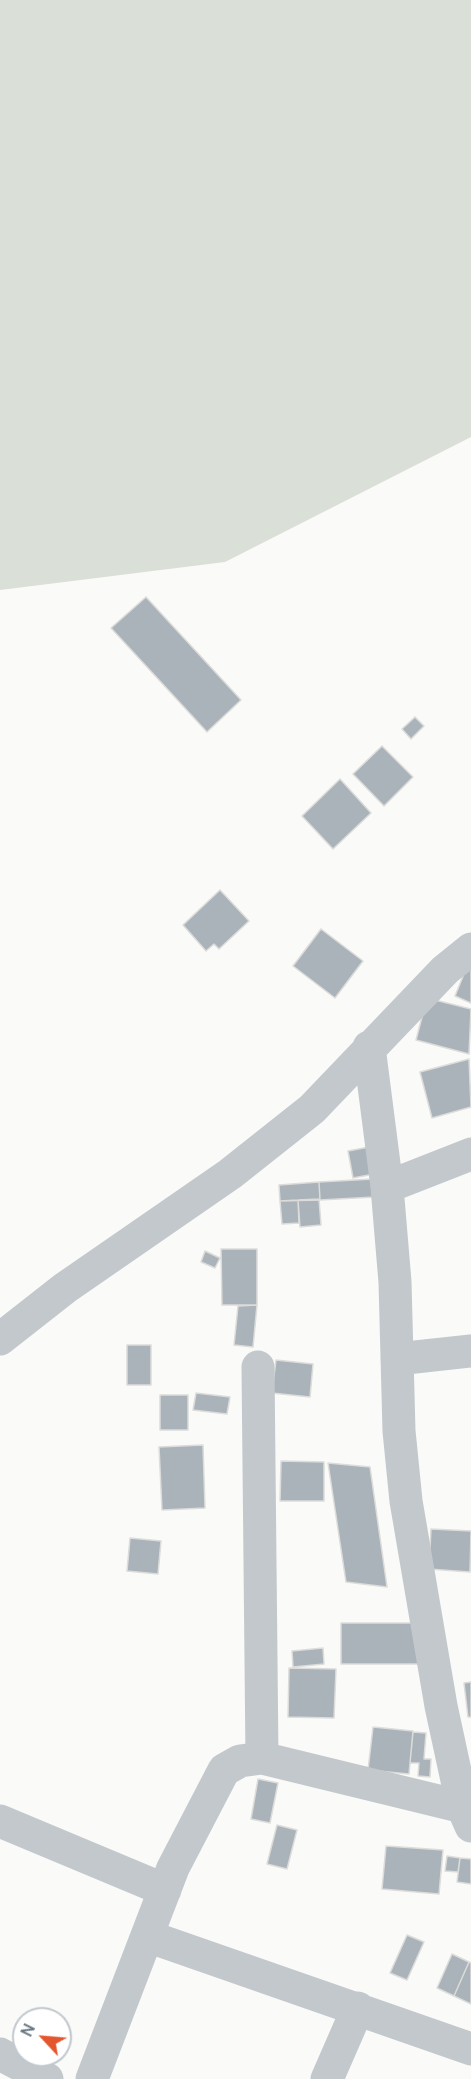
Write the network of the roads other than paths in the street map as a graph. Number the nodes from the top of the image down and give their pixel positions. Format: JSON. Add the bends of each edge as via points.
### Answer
{"nodes":[{"id":1,"x":471,"y":949,"type":"edge"},
{"id":2,"x":369,"y":1047,"type":"junction"},
{"id":3,"x":471,"y":1154,"type":"edge"},
{"id":4,"x":387,"y":1187,"type":"junction"},
{"id":5,"x":0,"y":1339,"type":"edge"},
{"id":6,"x":471,"y":1351,"type":"edge"},
{"id":7,"x":397,"y":1359,"type":"junction"},
{"id":8,"x":258,"y":1367,"type":"dead end"},
{"id":9,"x":262,"y":1758,"type":"junction"},
{"id":10,"x":468,"y":1815,"type":"edge"},
{"id":11,"x":0,"y":1821,"type":"edge"},
{"id":12,"x":165,"y":1890,"type":"junction"},
{"id":13,"x":147,"y":1936,"type":"junction"},
{"id":14,"x":358,"y":2008,"type":"junction"},
{"id":15,"x":471,"y":2049,"type":"edge"},
{"id":16,"x":0,"y":2054,"type":"edge"},
{"id":17,"x":47,"y":2079,"type":"edge"},
{"id":18,"x":93,"y":2079,"type":"edge"},
{"id":19,"x":327,"y":2079,"type":"edge"}],
"edges":[{"from":1,"to":2,"type":"street"},
{"from":2,"to":4,"type":"street"},
{"from":2,"to":5,"type":"street","via":[[312,1109],[248,1160],[65,1288]]},
{"from":3,"to":4,"type":"street"},
{"from":4,"to":7,"type":"street"},
{"from":6,"to":7,"type":"street"},
{"from":7,"to":10,"type":"street","via":[[406,1501],[441,1706]]},
{"from":8,"to":9,"type":"street"},
{"from":9,"to":10,"type":"street"},
{"from":9,"to":12,"type":"street","via":[[240,1761],[224,1770]]},
{"from":11,"to":12,"type":"street"},
{"from":12,"to":13,"type":"street"},
{"from":13,"to":14,"type":"street"},
{"from":13,"to":18,"type":"street"},
{"from":14,"to":15,"type":"street"},
{"from":14,"to":19,"type":"street"},
{"from":16,"to":17,"type":"street"}]}
